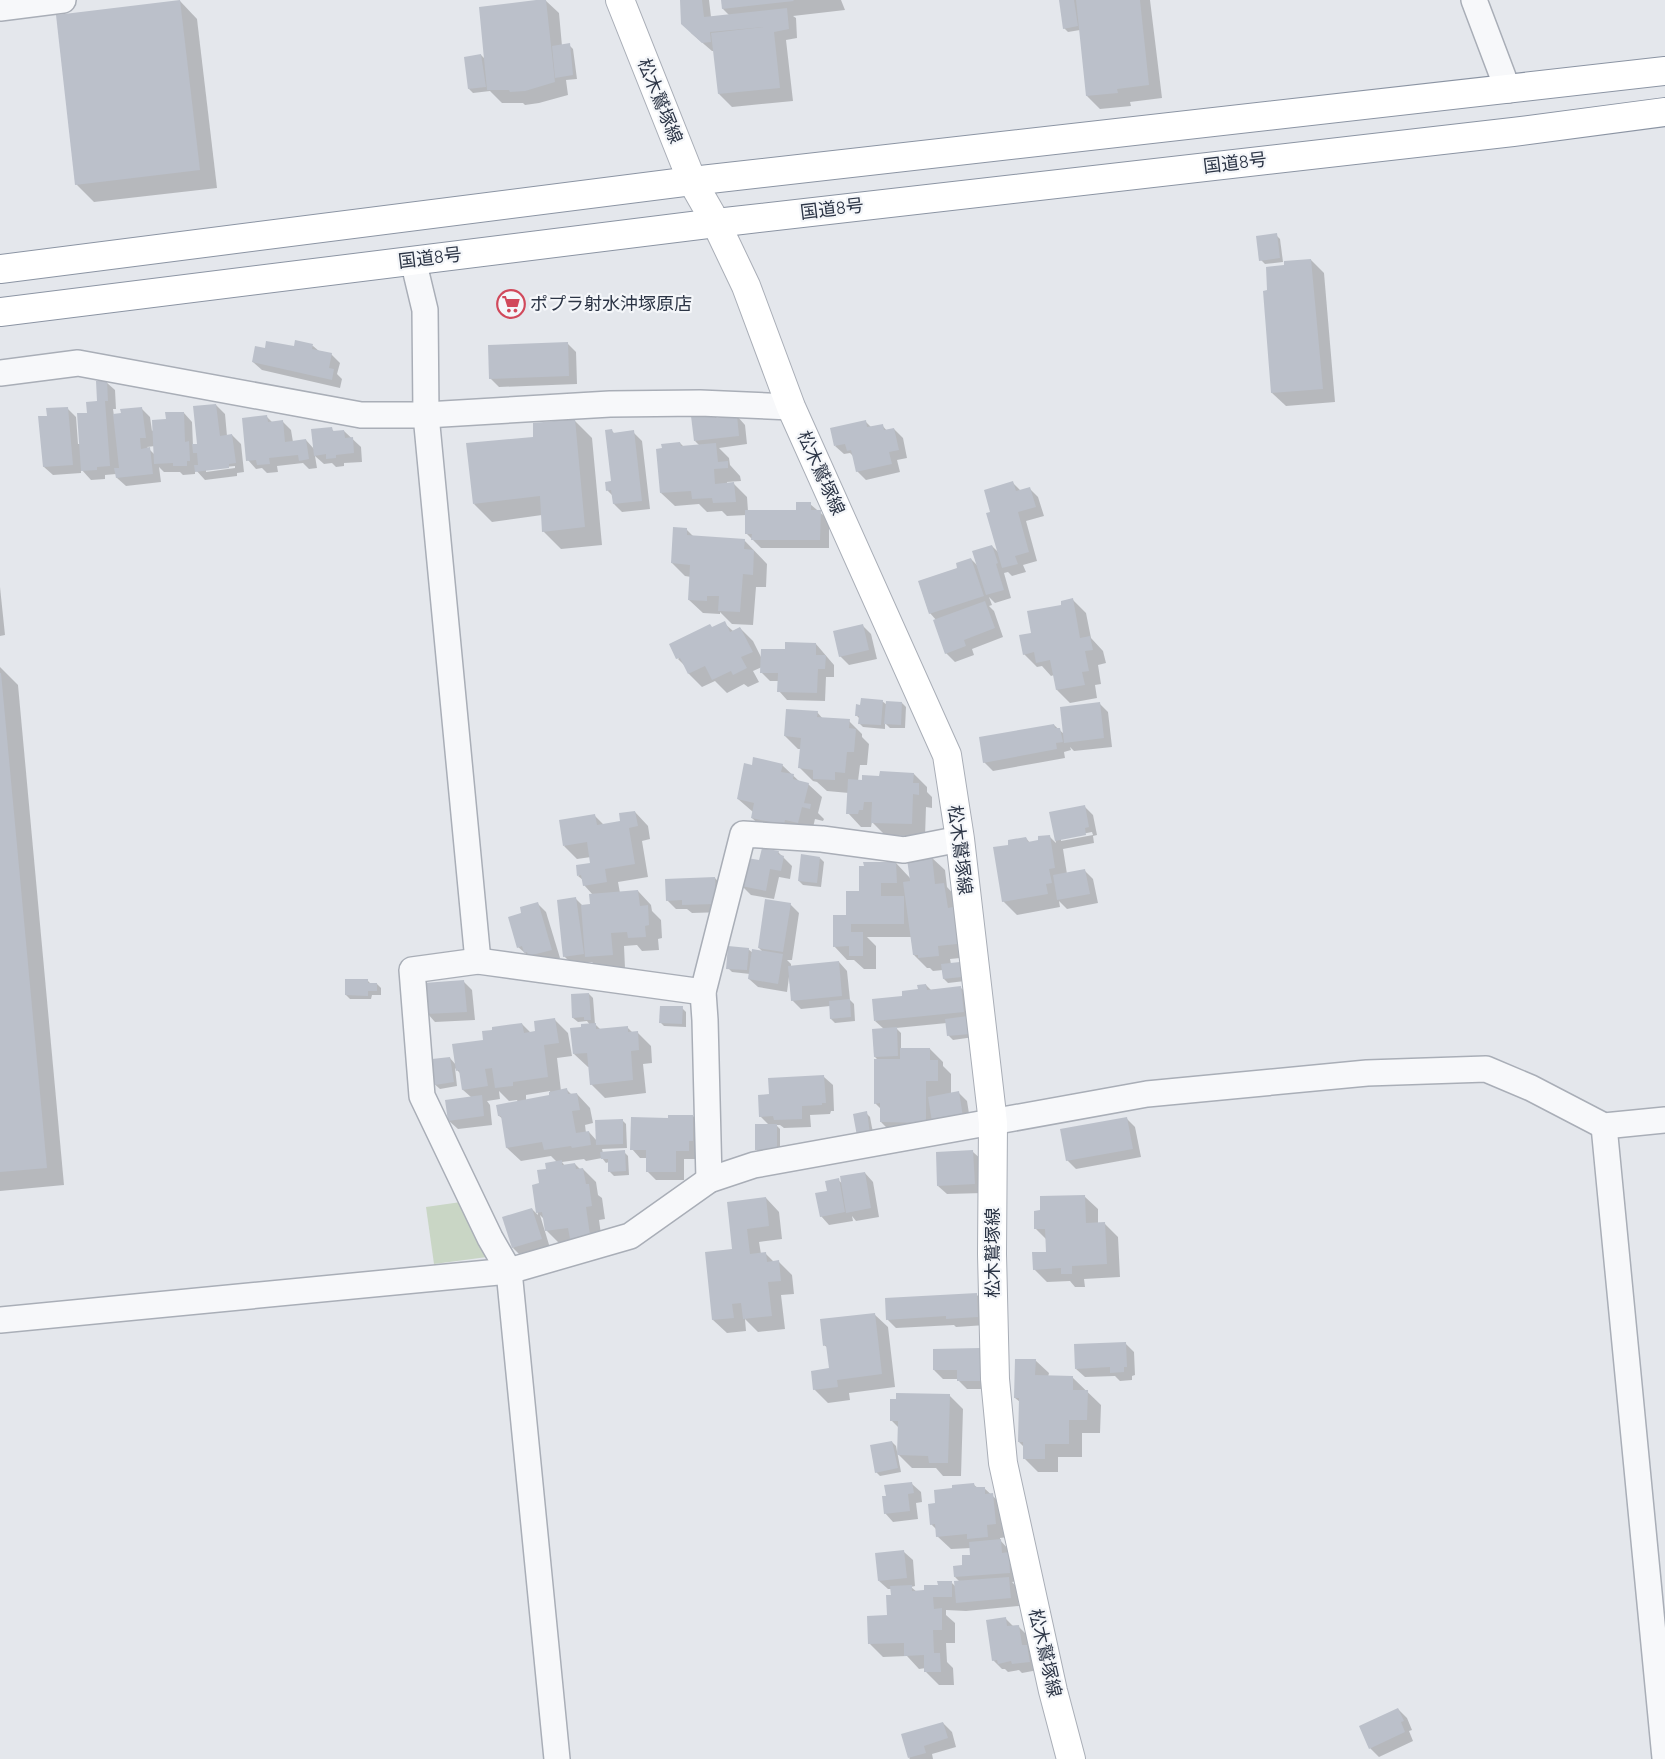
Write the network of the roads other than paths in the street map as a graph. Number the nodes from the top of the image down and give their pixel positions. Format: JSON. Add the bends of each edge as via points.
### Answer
{"nodes":[{"id":1,"x":63,"y":0,"type":"edge"},
{"id":2,"x":620,"y":0,"type":"edge"},
{"id":3,"x":1474,"y":0,"type":"edge"},
{"id":4,"x":0,"y":8,"type":"edge"},
{"id":5,"x":1665,"y":71,"type":"edge"},
{"id":6,"x":1508,"y":90,"type":"junction"},
{"id":7,"x":1665,"y":112,"type":"edge"},
{"id":8,"x":692,"y":181,"type":"junction"},
{"id":9,"x":716,"y":223,"type":"junction"},
{"id":10,"x":413,"y":260,"type":"junction"},
{"id":11,"x":55,"y":262,"type":"junction"},
{"id":12,"x":0,"y":264,"type":"edge"},
{"id":13,"x":0,"y":269,"type":"edge"},
{"id":14,"x":0,"y":312,"type":"edge"},
{"id":15,"x":0,"y":373,"type":"edge"},
{"id":16,"x":791,"y":407,"type":"junction"},
{"id":17,"x":426,"y":415,"type":"junction"},
{"id":18,"x":960,"y":839,"type":"junction"},
{"id":19,"x":478,"y":960,"type":"junction"},
{"id":20,"x":703,"y":992,"type":"junction"},
{"id":21,"x":1665,"y":1120,"type":"edge"},
{"id":22,"x":993,"y":1123,"type":"junction"},
{"id":23,"x":1604,"y":1126,"type":"junction"},
{"id":24,"x":709,"y":1180,"type":"junction"},
{"id":25,"x":509,"y":1272,"type":"junction"},
{"id":26,"x":0,"y":1320,"type":"edge"},
{"id":27,"x":1665,"y":1758,"type":"edge"},
{"id":28,"x":557,"y":1759,"type":"edge"},
{"id":29,"x":1071,"y":1759,"type":"edge"}],
"edges":[{"from":1,"to":4,"type":"street"},
{"from":2,"to":8,"type":"main road","name":"松木鷲塚線"},
{"from":3,"to":6,"type":"street"},
{"from":5,"to":6,"type":"main road"},
{"from":6,"to":8,"type":"main road"},
{"from":7,"to":9,"type":"main road","name":"国道8号"},
{"from":8,"to":9,"type":"main road","name":"松木鷲塚線"},
{"from":8,"to":11,"type":"main road"},
{"from":9,"to":10,"type":"main road","name":"国道8号"},
{"from":9,"to":16,"type":"main road","name":"松木鷲塚線","via":[[746,286]]},
{"from":10,"to":14,"type":"main road","name":"国道8号"},
{"from":10,"to":17,"type":"street","via":[[425,310]]},
{"from":11,"to":12,"type":"main road"},
{"from":11,"to":13,"type":"main road"},
{"from":15,"to":17,"type":"street","via":[[78,363],[361,415]]},
{"from":16,"to":17,"type":"street","via":[[610,404]]},
{"from":16,"to":18,"type":"main road","name":"松木鷲塚線","via":[[947,755]]},
{"from":17,"to":19,"type":"street"},
{"from":18,"to":20,"type":"street","via":[[904,850],[822,839],[744,834]]},
{"from":18,"to":22,"type":"main road","name":"松木鷲塚線"},
{"from":19,"to":20,"type":"street"},
{"from":19,"to":25,"type":"street","via":[[412,970],[422,1096]]},
{"from":20,"to":24,"type":"street"},
{"from":21,"to":23,"type":"street"},
{"from":22,"to":23,"type":"street","via":[[1147,1094],[1367,1073],[1486,1069]]},
{"from":22,"to":24,"type":"street","via":[[754,1165]]},
{"from":22,"to":29,"type":"main road","name":"松木鷲塚線","via":[[995,1378],[1003,1462]]},
{"from":23,"to":27,"type":"street"},
{"from":24,"to":25,"type":"street","via":[[630,1236]]},
{"from":25,"to":26,"type":"street"},
{"from":25,"to":28,"type":"street"}]}
